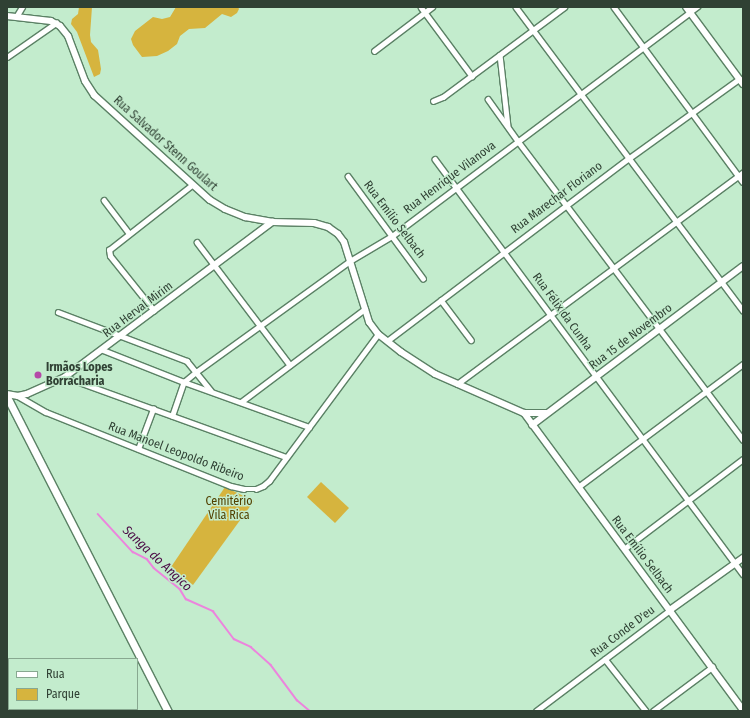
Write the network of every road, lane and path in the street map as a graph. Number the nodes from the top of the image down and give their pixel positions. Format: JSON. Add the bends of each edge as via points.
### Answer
{"nodes":[{"id":1,"x":22,"y":7,"type":"edge"},
{"id":2,"x":421,"y":7,"type":"edge"},
{"id":3,"x":432,"y":7,"type":"edge"},
{"id":4,"x":516,"y":7,"type":"edge"},
{"id":5,"x":564,"y":7,"type":"edge"},
{"id":6,"x":614,"y":7,"type":"edge"},
{"id":7,"x":697,"y":7,"type":"edge"},
{"id":8,"x":688,"y":9,"type":"edge"},
{"id":9,"x":425,"y":12,"type":"junction"},
{"id":10,"x":7,"y":16,"type":"edge"},
{"id":11,"x":16,"y":17,"type":"junction"},
{"id":12,"x":56,"y":23,"type":"junction"},
{"id":13,"x":533,"y":30,"type":"junction"},
{"id":14,"x":644,"y":48,"type":"junction"},
{"id":15,"x":374,"y":51,"type":"dead end"},
{"id":16,"x":500,"y":54,"type":"junction"},
{"id":17,"x":7,"y":57,"type":"edge"},
{"id":18,"x":472,"y":76,"type":"junction"},
{"id":19,"x":741,"y":77,"type":"edge"},
{"id":20,"x":743,"y":84,"type":"edge"},
{"id":21,"x":581,"y":94,"type":"junction"},
{"id":22,"x":488,"y":99,"type":"dead end"},
{"id":23,"x":433,"y":101,"type":"dead end"},
{"id":24,"x":692,"y":113,"type":"junction"},
{"id":25,"x":508,"y":127,"type":"junction"},
{"id":26,"x":518,"y":141,"type":"junction"},
{"id":27,"x":435,"y":159,"type":"dead end"},
{"id":28,"x":628,"y":159,"type":"junction"},
{"id":29,"x":743,"y":172,"type":"edge"},
{"id":30,"x":738,"y":175,"type":"junction"},
{"id":31,"x":348,"y":176,"type":"dead end"},
{"id":32,"x":743,"y":182,"type":"edge"},
{"id":33,"x":192,"y":185,"type":"junction"},
{"id":34,"x":457,"y":187,"type":"junction"},
{"id":35,"x":104,"y":200,"type":"dead end"},
{"id":36,"x":566,"y":206,"type":"junction"},
{"id":37,"x":677,"y":221,"type":"junction"},
{"id":38,"x":272,"y":222,"type":"junction"},
{"id":39,"x":129,"y":233,"type":"junction"},
{"id":40,"x":392,"y":236,"type":"junction"},
{"id":41,"x":197,"y":242,"type":"dead end"},
{"id":42,"x":505,"y":251,"type":"junction"},
{"id":43,"x":350,"y":261,"type":"junction"},
{"id":44,"x":216,"y":266,"type":"junction"},
{"id":45,"x":743,"y":266,"type":"edge"},
{"id":46,"x":614,"y":268,"type":"junction"},
{"id":47,"x":423,"y":278,"type":"dead end"},
{"id":48,"x":722,"y":282,"type":"junction"},
{"id":49,"x":441,"y":300,"type":"junction"},
{"id":50,"x":365,"y":309,"type":"junction"},
{"id":51,"x":743,"y":310,"type":"edge"},
{"id":52,"x":154,"y":311,"type":"junction"},
{"id":53,"x":58,"y":312,"type":"dead end"},
{"id":54,"x":552,"y":315,"type":"junction"},
{"id":55,"x":260,"y":325,"type":"junction"},
{"id":56,"x":659,"y":328,"type":"junction"},
{"id":57,"x":378,"y":334,"type":"junction"},
{"id":58,"x":121,"y":336,"type":"junction"},
{"id":59,"x":471,"y":340,"type":"dead end"},
{"id":60,"x":387,"y":341,"type":"junction"},
{"id":61,"x":103,"y":350,"type":"junction"},
{"id":62,"x":743,"y":364,"type":"edge"},
{"id":63,"x":290,"y":365,"type":"junction"},
{"id":64,"x":196,"y":372,"type":"junction"},
{"id":65,"x":65,"y":377,"type":"junction"},
{"id":66,"x":596,"y":377,"type":"junction"},
{"id":67,"x":184,"y":382,"type":"junction"},
{"id":68,"x":457,"y":384,"type":"junction"},
{"id":69,"x":211,"y":391,"type":"junction"},
{"id":70,"x":706,"y":391,"type":"junction"},
{"id":71,"x":7,"y":395,"type":"edge"},
{"id":72,"x":18,"y":396,"type":"junction"},
{"id":73,"x":242,"y":402,"type":"junction"},
{"id":74,"x":152,"y":409,"type":"junction"},
{"id":75,"x":524,"y":413,"type":"junction"},
{"id":76,"x":546,"y":413,"type":"junction"},
{"id":77,"x":172,"y":416,"type":"junction"},
{"id":78,"x":532,"y":425,"type":"junction"},
{"id":79,"x":309,"y":427,"type":"junction"},
{"id":80,"x":642,"y":439,"type":"junction"},
{"id":81,"x":743,"y":440,"type":"edge"},
{"id":82,"x":138,"y":449,"type":"junction"},
{"id":83,"x":286,"y":457,"type":"junction"},
{"id":84,"x":743,"y":459,"type":"edge"},
{"id":85,"x":578,"y":487,"type":"junction"},
{"id":86,"x":688,"y":500,"type":"junction"},
{"id":87,"x":624,"y":549,"type":"junction"},
{"id":88,"x":743,"y":558,"type":"edge"},
{"id":89,"x":735,"y":564,"type":"junction"},
{"id":90,"x":743,"y":574,"type":"edge"},
{"id":91,"x":670,"y":610,"type":"junction"},
{"id":92,"x":605,"y":659,"type":"junction"},
{"id":93,"x":712,"y":667,"type":"junction"},
{"id":94,"x":543,"y":709,"type":"edge"},
{"id":95,"x":743,"y":710,"type":"edge"},
{"id":96,"x":168,"y":711,"type":"edge"},
{"id":97,"x":536,"y":711,"type":"edge"},
{"id":98,"x":646,"y":711,"type":"edge"},
{"id":99,"x":653,"y":711,"type":"edge"}],
"edges":[{"from":1,"to":11,"type":"street"},
{"from":2,"to":9,"type":"street"},
{"from":3,"to":9,"type":"street"},
{"from":4,"to":13,"type":"street"},
{"from":5,"to":13,"type":"street"},
{"from":6,"to":14,"type":"street"},
{"from":7,"to":8,"type":"street","name":"Rua Henrique Vilanova"},
{"from":8,"to":14,"type":"street","name":"Rua Henrique Vilanova"},
{"from":8,"to":19,"type":"main road"},
{"from":9,"to":15,"type":"street"},
{"from":9,"to":18,"type":"street"},
{"from":10,"to":11,"type":"main road"},
{"from":11,"to":12,"type":"main road"},
{"from":12,"to":17,"type":"street"},
{"from":12,"to":33,"type":"main road","name":"Rua Salvador Stenn Goulart","via":[[68,36],[85,81],[94,95]]},
{"from":13,"to":16,"type":"street"},
{"from":13,"to":21,"type":"street"},
{"from":14,"to":21,"type":"street","name":"Rua Henrique Vilanova"},
{"from":14,"to":24,"type":"street"},
{"from":16,"to":18,"type":"street"},
{"from":16,"to":25,"type":"street"},
{"from":18,"to":23,"type":"street","via":[[444,97]]},
{"from":19,"to":20,"type":"main road"},
{"from":19,"to":24,"type":"street","name":"Rua Marechar Floriano"},
{"from":21,"to":26,"type":"street","name":"Rua Henrique Vilanova"},
{"from":21,"to":28,"type":"street"},
{"from":22,"to":25,"type":"street"},
{"from":24,"to":28,"type":"street","name":"Rua Marechar Floriano"},
{"from":24,"to":30,"type":"street"},
{"from":25,"to":26,"type":"street"},
{"from":26,"to":34,"type":"street","name":"Rua Henrique Vilanova"},
{"from":26,"to":36,"type":"street"},
{"from":27,"to":34,"type":"street","name":"Rua Félix da Cunha"},
{"from":28,"to":36,"type":"street","name":"Rua Marechar Floriano"},
{"from":28,"to":37,"type":"street"},
{"from":29,"to":30,"type":"street"},
{"from":30,"to":32,"type":"street"},
{"from":30,"to":37,"type":"street"},
{"from":31,"to":40,"type":"street","name":"Rua Emílio Selbach"},
{"from":33,"to":38,"type":"main road","name":"Rua Salvador Stenn Goulart","via":[[225,209],[245,217]]},
{"from":33,"to":39,"type":"street"},
{"from":34,"to":40,"type":"street","name":"Rua Henrique Vilanova"},
{"from":34,"to":42,"type":"street","name":"Rua Félix da Cunha"},
{"from":35,"to":39,"type":"street"},
{"from":36,"to":42,"type":"street","name":"Rua Marechar Floriano"},
{"from":36,"to":46,"type":"street"},
{"from":37,"to":46,"type":"street"},
{"from":37,"to":48,"type":"street"},
{"from":38,"to":43,"type":"main road","name":"Rua Salvador Stenn Goulart","via":[[328,226],[344,242]]},
{"from":38,"to":44,"type":"street","name":"Rua Herval Mirim"},
{"from":39,"to":52,"type":"street","via":[[109,250],[110,256]]},
{"from":40,"to":43,"type":"street","name":"Rua Henrique Vilanova"},
{"from":40,"to":47,"type":"street","name":"Rua Emílio Selbach"},
{"from":41,"to":44,"type":"street"},
{"from":42,"to":49,"type":"street","name":"Rua Marechar Floriano"},
{"from":42,"to":54,"type":"street","name":"Rua Félix da Cunha"},
{"from":43,"to":50,"type":"main road","name":"Rua Salvador Stenn Goulart"},
{"from":43,"to":55,"type":"street","name":"Rua Henrique Vilanova"},
{"from":44,"to":52,"type":"street","name":"Rua Herval Mirim"},
{"from":44,"to":55,"type":"street"},
{"from":45,"to":48,"type":"main road","name":"Rua 15 de Novembro"},
{"from":46,"to":54,"type":"street"},
{"from":46,"to":56,"type":"street"},
{"from":48,"to":51,"type":"street"},
{"from":48,"to":56,"type":"main road","name":"Rua 15 de Novembro"},
{"from":49,"to":59,"type":"street"},
{"from":49,"to":60,"type":"street","name":"Rua Marechar Floriano"},
{"from":50,"to":57,"type":"main road","name":"Rua Salvador Stenn Goulart","via":[[369,322]]},
{"from":50,"to":63,"type":"street"},
{"from":52,"to":58,"type":"street","name":"Rua Herval Mirim"},
{"from":53,"to":58,"type":"street"},
{"from":54,"to":66,"type":"street","name":"Rua Félix da Cunha"},
{"from":54,"to":68,"type":"street"},
{"from":55,"to":63,"type":"street"},
{"from":55,"to":64,"type":"street","name":"Rua Henrique Vilanova"},
{"from":56,"to":66,"type":"main road","name":"Rua 15 de Novembro"},
{"from":56,"to":70,"type":"street"},
{"from":57,"to":60,"type":"main road","name":"Rua Salvador Stenn Goulart"},
{"from":57,"to":79,"type":"street","name":"Rua Manoel Leopoldo Ribeiro"},
{"from":58,"to":61,"type":"street","name":"Rua Herval Mirim"},
{"from":58,"to":64,"type":"street","via":[[175,355],[187,361]]},
{"from":60,"to":68,"type":"main road","name":"Rua Salvador Stenn Goulart","via":[[435,374]]},
{"from":61,"to":65,"type":"street","name":"Rua Herval Mirim"},
{"from":61,"to":67,"type":"street"},
{"from":62,"to":70,"type":"street"},
{"from":63,"to":73,"type":"street"},
{"from":64,"to":67,"type":"street","name":"Rua Henrique Vilanova"},
{"from":64,"to":69,"type":"street"},
{"from":65,"to":72,"type":"street","name":"Rua Herval Mirim","via":[[46,387]]},
{"from":65,"to":74,"type":"street"},
{"from":66,"to":76,"type":"main road","name":"Rua 15 de Novembro"},
{"from":66,"to":80,"type":"street","name":"Rua Félix da Cunha"},
{"from":67,"to":69,"type":"street"},
{"from":67,"to":77,"type":"street"},
{"from":68,"to":75,"type":"main road","name":"Rua Salvador Stenn Goulart"},
{"from":69,"to":73,"type":"street"},
{"from":70,"to":80,"type":"street"},
{"from":70,"to":81,"type":"street"},
{"from":71,"to":72,"type":"street","name":"Rua Herval Mirim"},
{"from":71,"to":96,"type":"highway"},
{"from":72,"to":82,"type":"street","name":"Rua Manoel Leopoldo Ribeiro","via":[[46,412]]},
{"from":73,"to":79,"type":"street"},
{"from":74,"to":77,"type":"street"},
{"from":74,"to":82,"type":"street"},
{"from":75,"to":76,"type":"main road"},
{"from":75,"to":78,"type":"main road","name":"Rua Emílio Selbach"},
{"from":76,"to":78,"type":"main road","name":"Rua 15 de Novembro"},
{"from":77,"to":83,"type":"street"},
{"from":78,"to":85,"type":"main road","name":"Rua Emílio Selbach"},
{"from":79,"to":83,"type":"street","name":"Rua Manoel Leopoldo Ribeiro"},
{"from":80,"to":85,"type":"street"},
{"from":80,"to":86,"type":"street","name":"Rua Félix da Cunha"},
{"from":82,"to":83,"type":"street","name":"Rua Manoel Leopoldo Ribeiro","via":[[244,489],[263,486]]},
{"from":84,"to":86,"type":"street"},
{"from":85,"to":87,"type":"main road","name":"Rua Emílio Selbach"},
{"from":86,"to":87,"type":"street"},
{"from":86,"to":89,"type":"street","name":"Rua Félix da Cunha"},
{"from":87,"to":91,"type":"main road","name":"Rua Emílio Selbach"},
{"from":88,"to":89,"type":"street","name":"Rua Conde D'eu"},
{"from":89,"to":90,"type":"street","name":"Rua Félix da Cunha"},
{"from":89,"to":91,"type":"street","name":"Rua Conde D'eu"},
{"from":91,"to":92,"type":"street","name":"Rua Conde D'eu"},
{"from":91,"to":93,"type":"main road","name":"Rua Emílio Selbach"},
{"from":92,"to":94,"type":"street","name":"Rua Conde D'eu"},
{"from":92,"to":98,"type":"street"},
{"from":93,"to":95,"type":"main road","name":"Rua Emílio Selbach"},
{"from":93,"to":99,"type":"street"},
{"from":94,"to":97,"type":"street","name":"Rua Conde D'eu"}]}
